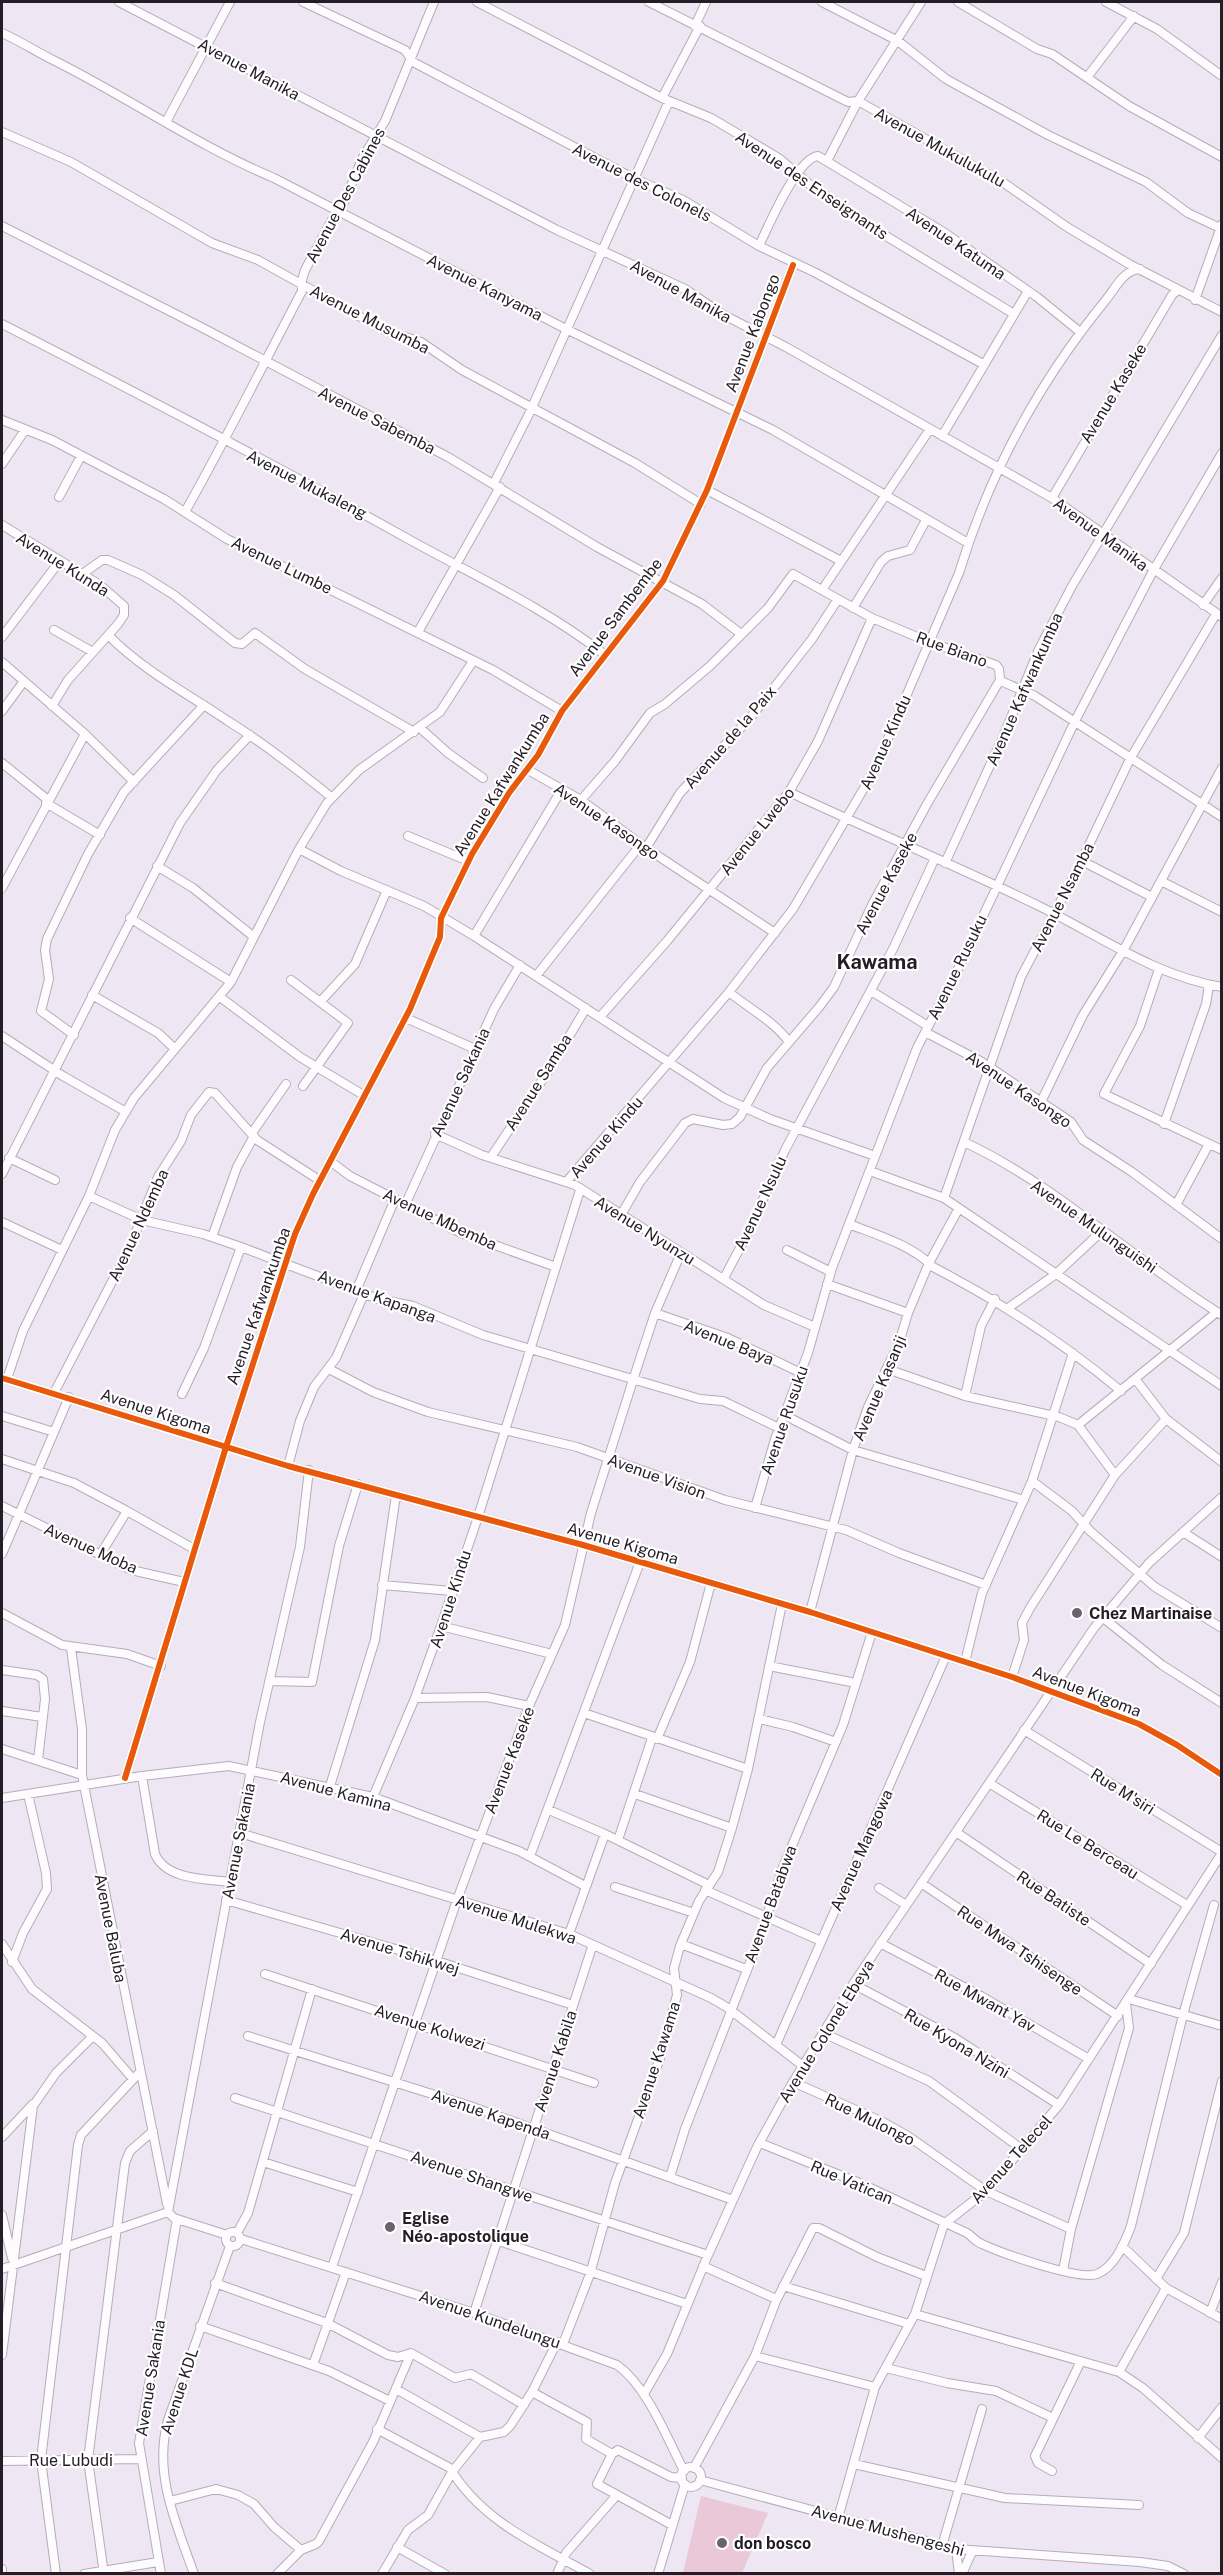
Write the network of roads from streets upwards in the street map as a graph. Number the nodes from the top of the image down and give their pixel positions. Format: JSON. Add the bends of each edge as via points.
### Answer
{"nodes":[{"id":1,"x":119,"y":2,"type":"edge"},
{"id":2,"x":230,"y":2,"type":"edge"},
{"id":3,"x":303,"y":2,"type":"edge"},
{"id":4,"x":434,"y":2,"type":"edge"},
{"id":5,"x":477,"y":2,"type":"edge"},
{"id":6,"x":649,"y":2,"type":"edge"},
{"id":7,"x":706,"y":2,"type":"edge"},
{"id":8,"x":822,"y":2,"type":"edge"},
{"id":9,"x":921,"y":2,"type":"edge"},
{"id":10,"x":958,"y":2,"type":"edge"},
{"id":11,"x":1106,"y":2,"type":"edge"},
{"id":12,"x":1134,"y":16,"type":"junction"},
{"id":13,"x":697,"y":26,"type":"junction"},
{"id":14,"x":2,"y":33,"type":"edge"},
{"id":15,"x":898,"y":41,"type":"junction"},
{"id":16,"x":207,"y":46,"type":"junction"},
{"id":17,"x":410,"y":58,"type":"junction"},
{"id":18,"x":1088,"y":76,"type":"junction"},
{"id":19,"x":1221,"y":76,"type":"edge"},
{"id":20,"x":665,"y":100,"type":"junction"},
{"id":21,"x":858,"y":101,"type":"junction"},
{"id":22,"x":166,"y":122,"type":"junction"},
{"id":23,"x":2,"y":132,"type":"edge"},
{"id":24,"x":376,"y":136,"type":"junction"},
{"id":25,"x":1221,"y":157,"type":"edge"},
{"id":26,"x":827,"y":161,"type":"junction"},
{"id":27,"x":798,"y":174,"type":"junction"},
{"id":28,"x":635,"y":179,"type":"junction"},
{"id":29,"x":340,"y":211,"type":"junction"},
{"id":30,"x":2,"y":226,"type":"edge"},
{"id":31,"x":1221,"y":227,"type":"edge"},
{"id":32,"x":759,"y":246,"type":"junction"},
{"id":33,"x":602,"y":250,"type":"junction"},
{"id":34,"x":793,"y":265,"type":"junction"},
{"id":35,"x":1140,"y":269,"type":"junction"},
{"id":36,"x":302,"y":284,"type":"junction"},
{"id":37,"x":1028,"y":291,"type":"junction"},
{"id":38,"x":1177,"y":291,"type":"junction"},
{"id":39,"x":1195,"y":300,"type":"junction"},
{"id":40,"x":1221,"y":312,"type":"edge"},
{"id":41,"x":1014,"y":314,"type":"junction"},
{"id":42,"x":2,"y":324,"type":"edge"},
{"id":43,"x":566,"y":329,"type":"junction"},
{"id":44,"x":1080,"y":332,"type":"junction"},
{"id":45,"x":1221,"y":335,"type":"edge"},
{"id":46,"x":766,"y":337,"type":"junction"},
{"id":47,"x":264,"y":362,"type":"junction"},
{"id":48,"x":983,"y":364,"type":"junction"},
{"id":49,"x":531,"y":407,"type":"junction"},
{"id":50,"x":736,"y":412,"type":"junction"},
{"id":51,"x":2,"y":420,"type":"edge"},
{"id":52,"x":930,"y":429,"type":"junction"},
{"id":53,"x":25,"y":430,"type":"junction"},
{"id":54,"x":942,"y":436,"type":"junction"},
{"id":55,"x":225,"y":441,"type":"junction"},
{"id":56,"x":1221,"y":453,"type":"edge"},
{"id":57,"x":81,"y":456,"type":"junction"},
{"id":58,"x":2,"y":464,"type":"edge"},
{"id":59,"x":1000,"y":469,"type":"junction"},
{"id":60,"x":497,"y":485,"type":"junction"},
{"id":61,"x":707,"y":490,"type":"junction"},
{"id":62,"x":886,"y":496,"type":"junction"},
{"id":63,"x":59,"y":497,"type":"dead end"},
{"id":64,"x":1052,"y":498,"type":"junction"},
{"id":65,"x":701,"y":504,"type":"junction"},
{"id":66,"x":185,"y":512,"type":"junction"},
{"id":67,"x":926,"y":520,"type":"junction"},
{"id":68,"x":2,"y":525,"type":"edge"},
{"id":69,"x":1103,"y":534,"type":"junction"},
{"id":70,"x":968,"y":543,"type":"junction"},
{"id":71,"x":841,"y":561,"type":"junction"},
{"id":72,"x":59,"y":562,"type":"junction"},
{"id":73,"x":456,"y":565,"type":"junction"},
{"id":74,"x":1153,"y":571,"type":"junction"},
{"id":75,"x":81,"y":575,"type":"junction"},
{"id":76,"x":1221,"y":578,"type":"edge"},
{"id":77,"x":663,"y":581,"type":"junction"},
{"id":78,"x":822,"y":590,"type":"junction"},
{"id":79,"x":838,"y":599,"type":"junction"},
{"id":80,"x":1203,"y":605,"type":"junction"},
{"id":81,"x":853,"y":608,"type":"junction"},
{"id":82,"x":1219,"y":616,"type":"edge"},
{"id":83,"x":872,"y":618,"type":"junction"},
{"id":84,"x":54,"y":630,"type":"dead end"},
{"id":85,"x":418,"y":632,"type":"junction"},
{"id":86,"x":741,"y":634,"type":"junction"},
{"id":87,"x":109,"y":636,"type":"junction"},
{"id":88,"x":2,"y":638,"type":"edge"},
{"id":89,"x":929,"y":642,"type":"junction"},
{"id":90,"x":93,"y":652,"type":"junction"},
{"id":91,"x":605,"y":655,"type":"junction"},
{"id":92,"x":473,"y":661,"type":"junction"},
{"id":93,"x":2,"y":662,"type":"edge"},
{"id":94,"x":1000,"y":680,"type":"junction"},
{"id":95,"x":24,"y":681,"type":"junction"},
{"id":96,"x":1021,"y":690,"type":"junction"},
{"id":97,"x":204,"y":705,"type":"junction"},
{"id":98,"x":52,"y":706,"type":"junction"},
{"id":99,"x":2,"y":711,"type":"edge"},
{"id":100,"x":562,"y":711,"type":"junction"},
{"id":101,"x":1075,"y":721,"type":"junction"},
{"id":102,"x":417,"y":730,"type":"junction"},
{"id":103,"x":85,"y":734,"type":"junction"},
{"id":104,"x":250,"y":735,"type":"junction"},
{"id":105,"x":1130,"y":759,"type":"junction"},
{"id":106,"x":2,"y":763,"type":"edge"},
{"id":107,"x":1221,"y":768,"type":"edge"},
{"id":108,"x":528,"y":770,"type":"junction"},
{"id":109,"x":483,"y":778,"type":"dead end"},
{"id":110,"x":134,"y":782,"type":"junction"},
{"id":111,"x":562,"y":789,"type":"junction"},
{"id":112,"x":789,"y":792,"type":"junction"},
{"id":113,"x":331,"y":798,"type":"junction"},
{"id":114,"x":581,"y":800,"type":"junction"},
{"id":115,"x":47,"y":802,"type":"junction"},
{"id":116,"x":1203,"y":804,"type":"junction"},
{"id":117,"x":1221,"y":817,"type":"edge"},
{"id":118,"x":848,"y":820,"type":"junction"},
{"id":119,"x":100,"y":834,"type":"junction"},
{"id":120,"x":408,"y":836,"type":"dead end"},
{"id":121,"x":643,"y":846,"type":"junction"},
{"id":122,"x":905,"y":846,"type":"junction"},
{"id":123,"x":299,"y":849,"type":"junction"},
{"id":124,"x":935,"y":858,"type":"junction"},
{"id":125,"x":468,"y":861,"type":"junction"},
{"id":126,"x":1082,"y":861,"type":"junction"},
{"id":127,"x":945,"y":863,"type":"junction"},
{"id":128,"x":157,"y":866,"type":"junction"},
{"id":129,"x":1161,"y":881,"type":"junction"},
{"id":130,"x":996,"y":886,"type":"junction"},
{"id":131,"x":2,"y":888,"type":"edge"},
{"id":132,"x":709,"y":888,"type":"junction"},
{"id":133,"x":387,"y":890,"type":"junction"},
{"id":134,"x":1152,"y":897,"type":"junction"},
{"id":135,"x":1221,"y":912,"type":"edge"},
{"id":136,"x":1053,"y":913,"type":"junction"},
{"id":137,"x":130,"y":918,"type":"junction"},
{"id":138,"x":441,"y":918,"type":"junction"},
{"id":139,"x":775,"y":933,"type":"junction"},
{"id":140,"x":474,"y":936,"type":"junction"},
{"id":141,"x":254,"y":937,"type":"junction"},
{"id":142,"x":1123,"y":951,"type":"junction"},
{"id":143,"x":520,"y":965,"type":"junction"},
{"id":144,"x":1159,"y":969,"type":"junction"},
{"id":145,"x":536,"y":976,"type":"junction"},
{"id":146,"x":291,"y":980,"type":"dead end"},
{"id":147,"x":231,"y":982,"type":"junction"},
{"id":148,"x":1209,"y":985,"type":"junction"},
{"id":149,"x":1221,"y":987,"type":"edge"},
{"id":150,"x":872,"y":991,"type":"junction"},
{"id":151,"x":729,"y":992,"type":"junction"},
{"id":152,"x":92,"y":995,"type":"junction"},
{"id":153,"x":220,"y":997,"type":"junction"},
{"id":154,"x":320,"y":1002,"type":"junction"},
{"id":155,"x":586,"y":1008,"type":"junction"},
{"id":156,"x":600,"y":1017,"type":"junction"},
{"id":157,"x":406,"y":1018,"type":"junction"},
{"id":158,"x":926,"y":1029,"type":"junction"},
{"id":159,"x":74,"y":1035,"type":"junction"},
{"id":160,"x":2,"y":1036,"type":"edge"},
{"id":161,"x":789,"y":1042,"type":"junction"},
{"id":162,"x":175,"y":1049,"type":"junction"},
{"id":163,"x":475,"y":1049,"type":"junction"},
{"id":164,"x":669,"y":1063,"type":"junction"},
{"id":165,"x":315,"y":1067,"type":"junction"},
{"id":166,"x":988,"y":1067,"type":"junction"},
{"id":167,"x":56,"y":1071,"type":"junction"},
{"id":168,"x":286,"y":1084,"type":"dead end"},
{"id":169,"x":303,"y":1086,"type":"dead end"},
{"id":170,"x":365,"y":1096,"type":"junction"},
{"id":171,"x":1041,"y":1102,"type":"junction"},
{"id":172,"x":743,"y":1108,"type":"junction"},
{"id":173,"x":126,"y":1112,"type":"junction"},
{"id":174,"x":1164,"y":1124,"type":"junction"},
{"id":175,"x":797,"y":1129,"type":"junction"},
{"id":176,"x":435,"y":1134,"type":"junction"},
{"id":177,"x":253,"y":1135,"type":"junction"},
{"id":178,"x":964,"y":1143,"type":"junction"},
{"id":179,"x":1209,"y":1144,"type":"junction"},
{"id":180,"x":1221,"y":1150,"type":"edge"},
{"id":181,"x":875,"y":1156,"type":"junction"},
{"id":182,"x":490,"y":1157,"type":"junction"},
{"id":183,"x":9,"y":1158,"type":"junction"},
{"id":184,"x":330,"y":1161,"type":"junction"},
{"id":185,"x":870,"y":1171,"type":"junction"},
{"id":186,"x":2,"y":1174,"type":"edge"},
{"id":187,"x":55,"y":1180,"type":"dead end"},
{"id":188,"x":319,"y":1180,"type":"junction"},
{"id":189,"x":567,"y":1181,"type":"junction"},
{"id":190,"x":580,"y":1190,"type":"junction"},
{"id":191,"x":89,"y":1196,"type":"junction"},
{"id":192,"x":944,"y":1198,"type":"junction"},
{"id":193,"x":395,"y":1199,"type":"junction"},
{"id":194,"x":406,"y":1203,"type":"junction"},
{"id":195,"x":1176,"y":1205,"type":"junction"},
{"id":196,"x":959,"y":1208,"type":"junction"},
{"id":197,"x":621,"y":1215,"type":"junction"},
{"id":198,"x":142,"y":1220,"type":"junction"},
{"id":199,"x":2,"y":1222,"type":"edge"},
{"id":200,"x":849,"y":1224,"type":"junction"},
{"id":201,"x":1102,"y":1231,"type":"junction"},
{"id":202,"x":212,"y":1237,"type":"junction"},
{"id":203,"x":1221,"y":1239,"type":"edge"},
{"id":204,"x":241,"y":1247,"type":"junction"},
{"id":205,"x":62,"y":1250,"type":"junction"},
{"id":206,"x":787,"y":1250,"type":"dead end"},
{"id":207,"x":681,"y":1253,"type":"junction"},
{"id":208,"x":286,"y":1262,"type":"junction"},
{"id":209,"x":930,"y":1263,"type":"junction"},
{"id":210,"x":556,"y":1267,"type":"junction"},
{"id":211,"x":831,"y":1272,"type":"junction"},
{"id":212,"x":1056,"y":1274,"type":"junction"},
{"id":213,"x":724,"y":1278,"type":"junction"},
{"id":214,"x":827,"y":1284,"type":"junction"},
{"id":215,"x":360,"y":1293,"type":"junction"},
{"id":216,"x":995,"y":1299,"type":"junction"},
{"id":217,"x":1008,"y":1308,"type":"junction"},
{"id":218,"x":655,"y":1313,"type":"junction"},
{"id":219,"x":908,"y":1313,"type":"junction"},
{"id":220,"x":1219,"y":1314,"type":"edge"},
{"id":221,"x":815,"y":1327,"type":"junction"},
{"id":222,"x":529,"y":1348,"type":"junction"},
{"id":223,"x":1170,"y":1352,"type":"junction"},
{"id":224,"x":1073,"y":1353,"type":"junction"},
{"id":225,"x":329,"y":1369,"type":"junction"},
{"id":226,"x":887,"y":1369,"type":"junction"},
{"id":227,"x":801,"y":1373,"type":"junction"},
{"id":228,"x":4,"y":1378,"type":"edge"},
{"id":229,"x":633,"y":1380,"type":"junction"},
{"id":230,"x":1136,"y":1380,"type":"junction"},
{"id":231,"x":1221,"y":1386,"type":"edge"},
{"id":232,"x":1121,"y":1391,"type":"junction"},
{"id":233,"x":54,"y":1393,"type":"junction"},
{"id":234,"x":182,"y":1394,"type":"dead end"},
{"id":235,"x":965,"y":1396,"type":"junction"},
{"id":236,"x":69,"y":1397,"type":"junction"},
{"id":237,"x":784,"y":1415,"type":"junction"},
{"id":238,"x":2,"y":1416,"type":"edge"},
{"id":239,"x":1054,"y":1416,"type":"junction"},
{"id":240,"x":1166,"y":1419,"type":"junction"},
{"id":241,"x":1078,"y":1425,"type":"junction"},
{"id":242,"x":779,"y":1428,"type":"junction"},
{"id":243,"x":505,"y":1430,"type":"junction"},
{"id":244,"x":54,"y":1432,"type":"junction"},
{"id":245,"x":225,"y":1447,"type":"junction"},
{"id":246,"x":853,"y":1450,"type":"junction"},
{"id":247,"x":2,"y":1459,"type":"edge"},
{"id":248,"x":609,"y":1459,"type":"junction"},
{"id":249,"x":1221,"y":1462,"type":"edge"},
{"id":250,"x":288,"y":1466,"type":"junction"},
{"id":251,"x":309,"y":1470,"type":"junction"},
{"id":252,"x":38,"y":1472,"type":"junction"},
{"id":253,"x":1115,"y":1475,"type":"junction"},
{"id":254,"x":1032,"y":1481,"type":"junction"},
{"id":255,"x":358,"y":1484,"type":"junction"},
{"id":256,"x":396,"y":1495,"type":"junction"},
{"id":257,"x":1221,"y":1497,"type":"edge"},
{"id":258,"x":1024,"y":1500,"type":"junction"},
{"id":259,"x":2,"y":1506,"type":"edge"},
{"id":260,"x":755,"y":1508,"type":"junction"},
{"id":261,"x":127,"y":1511,"type":"junction"},
{"id":262,"x":19,"y":1514,"type":"junction"},
{"id":263,"x":478,"y":1517,"type":"junction"},
{"id":264,"x":1085,"y":1523,"type":"junction"},
{"id":265,"x":832,"y":1526,"type":"junction"},
{"id":266,"x":1183,"y":1532,"type":"junction"},
{"id":267,"x":583,"y":1545,"type":"junction"},
{"id":268,"x":194,"y":1549,"type":"junction"},
{"id":269,"x":2,"y":1554,"type":"edge"},
{"id":270,"x":100,"y":1555,"type":"junction"},
{"id":271,"x":1221,"y":1557,"type":"edge"},
{"id":272,"x":640,"y":1562,"type":"junction"},
{"id":273,"x":1140,"y":1572,"type":"junction"},
{"id":274,"x":184,"y":1582,"type":"junction"},
{"id":275,"x":711,"y":1583,"type":"junction"},
{"id":276,"x":382,"y":1585,"type":"junction"},
{"id":277,"x":986,"y":1585,"type":"junction"},
{"id":278,"x":452,"y":1591,"type":"junction"},
{"id":279,"x":782,"y":1604,"type":"junction"},
{"id":280,"x":810,"y":1612,"type":"junction"},
{"id":281,"x":2,"y":1613,"type":"edge"},
{"id":282,"x":1102,"y":1617,"type":"junction"},
{"id":283,"x":441,"y":1626,"type":"junction"},
{"id":284,"x":1221,"y":1628,"type":"edge"},
{"id":285,"x":872,"y":1632,"type":"junction"},
{"id":286,"x":71,"y":1648,"type":"junction"},
{"id":287,"x":552,"y":1654,"type":"junction"},
{"id":288,"x":946,"y":1656,"type":"junction"},
{"id":289,"x":965,"y":1662,"type":"junction"},
{"id":290,"x":161,"y":1666,"type":"junction"},
{"id":291,"x":769,"y":1666,"type":"junction"},
{"id":292,"x":2,"y":1670,"type":"edge"},
{"id":293,"x":1012,"y":1677,"type":"junction"},
{"id":294,"x":269,"y":1681,"type":"junction"},
{"id":295,"x":856,"y":1683,"type":"junction"},
{"id":296,"x":1051,"y":1691,"type":"junction"},
{"id":297,"x":415,"y":1698,"type":"junction"},
{"id":298,"x":1221,"y":1703,"type":"edge"},
{"id":299,"x":529,"y":1706,"type":"junction"},
{"id":300,"x":2,"y":1711,"type":"edge"},
{"id":301,"x":585,"y":1713,"type":"junction"},
{"id":302,"x":42,"y":1717,"type":"junction"},
{"id":303,"x":759,"y":1719,"type":"junction"},
{"id":304,"x":1024,"y":1730,"type":"junction"},
{"id":305,"x":654,"y":1738,"type":"junction"},
{"id":306,"x":836,"y":1742,"type":"junction"},
{"id":307,"x":2,"y":1749,"type":"edge"},
{"id":308,"x":38,"y":1760,"type":"junction"},
{"id":309,"x":748,"y":1769,"type":"junction"},
{"id":310,"x":252,"y":1770,"type":"junction"},
{"id":311,"x":82,"y":1775,"type":"junction"},
{"id":312,"x":1221,"y":1775,"type":"edge"},
{"id":313,"x":142,"y":1776,"type":"junction"},
{"id":314,"x":126,"y":1778,"type":"junction"},
{"id":315,"x":989,"y":1783,"type":"junction"},
{"id":316,"x":85,"y":1785,"type":"junction"},
{"id":317,"x":330,"y":1786,"type":"junction"},
{"id":318,"x":28,"y":1794,"type":"junction"},
{"id":319,"x":635,"y":1794,"type":"junction"},
{"id":320,"x":373,"y":1797,"type":"junction"},
{"id":321,"x":2,"y":1798,"type":"edge"},
{"id":322,"x":549,"y":1810,"type":"junction"},
{"id":323,"x":732,"y":1828,"type":"junction"},
{"id":324,"x":956,"y":1832,"type":"junction"},
{"id":325,"x":240,"y":1833,"type":"junction"},
{"id":326,"x":605,"y":1834,"type":"junction"},
{"id":327,"x":481,"y":1836,"type":"junction"},
{"id":328,"x":618,"y":1840,"type":"junction"},
{"id":329,"x":1221,"y":1852,"type":"edge"},
{"id":330,"x":530,"y":1856,"type":"junction"},
{"id":331,"x":230,"y":1882,"type":"junction"},
{"id":332,"x":921,"y":1883,"type":"junction"},
{"id":333,"x":585,"y":1886,"type":"junction"},
{"id":334,"x":615,"y":1887,"type":"dead end"},
{"id":335,"x":707,"y":1887,"type":"junction"},
{"id":336,"x":879,"y":1888,"type":"dead end"},
{"id":337,"x":226,"y":1900,"type":"junction"},
{"id":338,"x":457,"y":1900,"type":"junction"},
{"id":339,"x":906,"y":1905,"type":"junction"},
{"id":340,"x":1187,"y":1905,"type":"junction"},
{"id":341,"x":1214,"y":1905,"type":"dead end"},
{"id":342,"x":693,"y":1913,"type":"junction"},
{"id":343,"x":766,"y":1918,"type":"junction"},
{"id":344,"x":569,"y":1934,"type":"junction"},
{"id":345,"x":821,"y":1941,"type":"junction"},
{"id":346,"x":880,"y":1943,"type":"junction"},
{"id":347,"x":2,"y":1944,"type":"edge"},
{"id":348,"x":681,"y":1944,"type":"junction"},
{"id":349,"x":592,"y":1947,"type":"junction"},
{"id":350,"x":437,"y":1961,"type":"junction"},
{"id":351,"x":12,"y":1962,"type":"junction"},
{"id":352,"x":1151,"y":1964,"type":"junction"},
{"id":353,"x":746,"y":1969,"type":"junction"},
{"id":354,"x":265,"y":1974,"type":"dead end"},
{"id":355,"x":676,"y":1983,"type":"junction"},
{"id":356,"x":853,"y":1984,"type":"junction"},
{"id":357,"x":312,"y":1989,"type":"junction"},
{"id":358,"x":1127,"y":2002,"type":"junction"},
{"id":359,"x":573,"y":2005,"type":"junction"},
{"id":360,"x":731,"y":2010,"type":"junction"},
{"id":361,"x":1183,"y":2015,"type":"junction"},
{"id":362,"x":1118,"y":2016,"type":"junction"},
{"id":363,"x":415,"y":2022,"type":"junction"},
{"id":364,"x":1221,"y":2026,"type":"edge"},
{"id":365,"x":823,"y":2033,"type":"junction"},
{"id":366,"x":93,"y":2036,"type":"junction"},
{"id":367,"x":248,"y":2036,"type":"dead end"},
{"id":368,"x":776,"y":2045,"type":"junction"},
{"id":369,"x":294,"y":2051,"type":"junction"},
{"id":370,"x":1089,"y":2059,"type":"junction"},
{"id":371,"x":803,"y":2066,"type":"junction"},
{"id":372,"x":552,"y":2069,"type":"junction"},
{"id":373,"x":140,"y":2072,"type":"junction"},
{"id":374,"x":133,"y":2079,"type":"junction"},
{"id":375,"x":1221,"y":2081,"type":"edge"},
{"id":376,"x":793,"y":2082,"type":"junction"},
{"id":377,"x":395,"y":2083,"type":"junction"},
{"id":378,"x":594,"y":2083,"type":"dead end"},
{"id":379,"x":235,"y":2098,"type":"dead end"},
{"id":380,"x":1059,"y":2105,"type":"junction"},
{"id":381,"x":33,"y":2107,"type":"junction"},
{"id":382,"x":276,"y":2111,"type":"junction"},
{"id":383,"x":533,"y":2129,"type":"junction"},
{"id":384,"x":153,"y":2131,"type":"junction"},
{"id":385,"x":2,"y":2137,"type":"edge"},
{"id":386,"x":760,"y":2143,"type":"junction"},
{"id":387,"x":375,"y":2144,"type":"junction"},
{"id":388,"x":1023,"y":2150,"type":"junction"},
{"id":389,"x":623,"y":2160,"type":"junction"},
{"id":390,"x":263,"y":2162,"type":"junction"},
{"id":391,"x":670,"y":2177,"type":"junction"},
{"id":392,"x":513,"y":2190,"type":"junction"},
{"id":393,"x":986,"y":2191,"type":"junction"},
{"id":394,"x":358,"y":2192,"type":"junction"},
{"id":395,"x":733,"y":2200,"type":"junction"},
{"id":396,"x":168,"y":2209,"type":"junction"},
{"id":397,"x":2,"y":2215,"type":"edge"},
{"id":398,"x":177,"y":2219,"type":"junction"},
{"id":399,"x":605,"y":2222,"type":"junction"},
{"id":400,"x":944,"y":2224,"type":"junction"},
{"id":401,"x":1071,"y":2229,"type":"junction"},
{"id":402,"x":117,"y":2230,"type":"junction"},
{"id":403,"x":227,"y":2235,"type":"junction"},
{"id":404,"x":239,"y":2236,"type":"junction"},
{"id":405,"x":496,"y":2240,"type":"junction"},
{"id":406,"x":230,"y":2246,"type":"junction"},
{"id":407,"x":1122,"y":2246,"type":"junction"},
{"id":408,"x":65,"y":2247,"type":"junction"},
{"id":409,"x":708,"y":2255,"type":"junction"},
{"id":410,"x":13,"y":2265,"type":"junction"},
{"id":411,"x":703,"y":2266,"type":"junction"},
{"id":412,"x":332,"y":2267,"type":"junction"},
{"id":413,"x":2,"y":2269,"type":"edge"},
{"id":414,"x":1064,"y":2271,"type":"junction"},
{"id":415,"x":346,"y":2272,"type":"junction"},
{"id":416,"x":590,"y":2274,"type":"junction"},
{"id":417,"x":927,"y":2276,"type":"junction"},
{"id":418,"x":1156,"y":2279,"type":"junction"},
{"id":419,"x":1221,"y":2282,"type":"edge"},
{"id":420,"x":215,"y":2283,"type":"junction"},
{"id":421,"x":783,"y":2286,"type":"junction"},
{"id":422,"x":1166,"y":2288,"type":"junction"},
{"id":423,"x":776,"y":2299,"type":"junction"},
{"id":424,"x":687,"y":2304,"type":"junction"},
{"id":425,"x":474,"y":2313,"type":"junction"},
{"id":426,"x":1210,"y":2313,"type":"junction"},
{"id":427,"x":915,"y":2314,"type":"junction"},
{"id":428,"x":1221,"y":2319,"type":"edge"},
{"id":429,"x":327,"y":2323,"type":"junction"},
{"id":430,"x":909,"y":2324,"type":"junction"},
{"id":431,"x":200,"y":2326,"type":"junction"},
{"id":432,"x":560,"y":2343,"type":"junction"},
{"id":433,"x":411,"y":2353,"type":"junction"},
{"id":434,"x":2,"y":2355,"type":"edge"},
{"id":435,"x":755,"y":2356,"type":"junction"},
{"id":436,"x":1081,"y":2361,"type":"junction"},
{"id":437,"x":313,"y":2365,"type":"junction"},
{"id":438,"x":886,"y":2367,"type":"junction"},
{"id":439,"x":1119,"y":2372,"type":"junction"},
{"id":440,"x":875,"y":2387,"type":"junction"},
{"id":441,"x":396,"y":2389,"type":"junction"},
{"id":442,"x":532,"y":2392,"type":"junction"},
{"id":443,"x":644,"y":2394,"type":"junction"},
{"id":444,"x":390,"y":2401,"type":"junction"},
{"id":445,"x":524,"y":2405,"type":"junction"},
{"id":446,"x":1221,"y":2406,"type":"edge"},
{"id":447,"x":982,"y":2409,"type":"dead end"},
{"id":448,"x":1053,"y":2418,"type":"junction"},
{"id":449,"x":377,"y":2429,"type":"junction"},
{"id":450,"x":480,"y":2437,"type":"junction"},
{"id":451,"x":1198,"y":2438,"type":"junction"},
{"id":452,"x":612,"y":2454,"type":"junction"},
{"id":453,"x":1221,"y":2458,"type":"edge"},
{"id":454,"x":141,"y":2459,"type":"junction"},
{"id":455,"x":40,"y":2460,"type":"junction"},
{"id":456,"x":88,"y":2460,"type":"junction"},
{"id":457,"x":2,"y":2461,"type":"edge"},
{"id":458,"x":855,"y":2464,"type":"junction"},
{"id":459,"x":694,"y":2468,"type":"junction"},
{"id":460,"x":1052,"y":2471,"type":"dead end"},
{"id":461,"x":452,"y":2472,"type":"junction"},
{"id":462,"x":683,"y":2478,"type":"junction"},
{"id":463,"x":700,"y":2480,"type":"junction"},
{"id":464,"x":958,"y":2488,"type":"junction"},
{"id":465,"x":616,"y":2496,"type":"junction"},
{"id":466,"x":170,"y":2501,"type":"junction"},
{"id":467,"x":1139,"y":2505,"type":"dead end"},
{"id":468,"x":838,"y":2518,"type":"junction"},
{"id":469,"x":672,"y":2525,"type":"junction"},
{"id":470,"x":942,"y":2546,"type":"junction"},
{"id":471,"x":398,"y":2547,"type":"junction"},
{"id":472,"x":956,"y":2549,"type":"junction"},
{"id":473,"x":301,"y":2550,"type":"junction"},
{"id":474,"x":972,"y":2552,"type":"junction"},
{"id":475,"x":562,"y":2558,"type":"junction"},
{"id":476,"x":158,"y":2562,"type":"junction"},
{"id":477,"x":104,"y":2572,"type":"edge"},
{"id":478,"x":56,"y":2574,"type":"edge"},
{"id":479,"x":84,"y":2574,"type":"edge"},
{"id":480,"x":160,"y":2574,"type":"edge"},
{"id":481,"x":194,"y":2574,"type":"edge"},
{"id":482,"x":277,"y":2574,"type":"edge"},
{"id":483,"x":382,"y":2574,"type":"edge"},
{"id":484,"x":445,"y":2574,"type":"edge"},
{"id":485,"x":557,"y":2574,"type":"edge"},
{"id":486,"x":590,"y":2574,"type":"edge"},
{"id":487,"x":658,"y":2574,"type":"edge"},
{"id":488,"x":961,"y":2574,"type":"edge"},
{"id":489,"x":1184,"y":2574,"type":"edge"}],
"edges":[{"from":1,"to":16,"type":"street","name":"Avenue Manika"},
{"from":2,"to":16,"type":"street"},
{"from":3,"to":17,"type":"street","name":"Avenue des Colonels","via":[[405,50]]},
{"from":4,"to":17,"type":"street","name":"Avenue Des Cabines"},
{"from":5,"to":20,"type":"street","name":"Avenue des Enseignants"},
{"from":6,"to":13,"type":"street","name":"Avenue Mukulukulu"},
{"from":7,"to":13,"type":"street"},
{"from":8,"to":15,"type":"street"},
{"from":9,"to":15,"type":"street"},
{"from":10,"to":18,"type":"street"},
{"from":11,"to":12,"type":"street"},
{"from":12,"to":18,"type":"street"},
{"from":12,"to":19,"type":"street"},
{"from":13,"to":20,"type":"street"},
{"from":13,"to":21,"type":"street","name":"Avenue Mukulukulu","via":[[848,102]]},
{"from":14,"to":22,"type":"street","name":"Avenue Kanyama"},
{"from":15,"to":21,"type":"street"},
{"from":15,"to":31,"type":"street","via":[[946,79],[1048,135],[1146,182],[1188,213]]},
{"from":16,"to":22,"type":"street"},
{"from":16,"to":24,"type":"street","name":"Avenue Manika"},
{"from":17,"to":24,"type":"street","name":"Avenue Des Cabines"},
{"from":17,"to":28,"type":"street","name":"Avenue des Colonels"},
{"from":18,"to":25,"type":"street","via":[[1135,109]]},
{"from":20,"to":27,"type":"street","name":"Avenue des Enseignants","via":[[711,118]]},
{"from":20,"to":28,"type":"street"},
{"from":21,"to":26,"type":"street"},
{"from":21,"to":35,"type":"street","name":"Avenue Mukulukulu","via":[[1004,183]]},
{"from":22,"to":29,"type":"street","name":"Avenue Kanyama","via":[[254,171]]},
{"from":23,"to":36,"type":"street","name":"Avenue Musumba","via":[[71,162],[212,243],[258,260]]},
{"from":24,"to":29,"type":"street","name":"Avenue Des Cabines"},
{"from":24,"to":33,"type":"street","name":"Avenue Manika"},
{"from":26,"to":27,"type":"street","via":[[813,157]]},
{"from":26,"to":37,"type":"street","name":"Avenue Katuma","via":[[945,233]]},
{"from":27,"to":32,"type":"street"},
{"from":27,"to":41,"type":"street","name":"Avenue des Enseignants","via":[[868,225]]},
{"from":28,"to":32,"type":"street","name":"Avenue des Colonels","via":[[683,200]]},
{"from":28,"to":33,"type":"street"},
{"from":29,"to":36,"type":"street","name":"Avenue Des Cabines","via":[[310,259]]},
{"from":29,"to":43,"type":"street","name":"Avenue Kanyama"},
{"from":30,"to":47,"type":"street","name":"Avenue Sabemba"},
{"from":31,"to":39,"type":"street"},
{"from":32,"to":34,"type":"street","name":"Avenue des Colonels"},
{"from":33,"to":43,"type":"street"},
{"from":33,"to":46,"type":"street","name":"Avenue Manika","via":[[685,289]]},
{"from":34,"to":46,"type":"street","name":"Avenue Kabongo"},
{"from":34,"to":48,"type":"street","name":"Avenue des Colonels","via":[[816,273]]},
{"from":35,"to":38,"type":"street","name":"Avenue Mukulukulu"},
{"from":35,"to":44,"type":"street","name":"Avenue Kindu","via":[[1128,272]]},
{"from":36,"to":47,"type":"street","name":"Avenue Des Cabines","via":[[302,291]]},
{"from":36,"to":49,"type":"street","name":"Avenue Musumba","via":[[384,330],[421,342],[462,370]]},
{"from":37,"to":41,"type":"street"},
{"from":37,"to":44,"type":"street","name":"Avenue Katuma"},
{"from":38,"to":39,"type":"street","name":"Avenue Mukulukulu"},
{"from":38,"to":64,"type":"street","name":"Avenue Kaseke"},
{"from":39,"to":40,"type":"street","name":"Avenue Mukulukulu"},
{"from":41,"to":48,"type":"street"},
{"from":42,"to":55,"type":"street","name":"Avenue Mukaleng"},
{"from":43,"to":49,"type":"street"},
{"from":43,"to":50,"type":"street","name":"Avenue Kanyama"},
{"from":44,"to":59,"type":"street","name":"Avenue Kindu","via":[[1022,425]]},
{"from":45,"to":69,"type":"street","name":"Avenue Kafwankumba"},
{"from":46,"to":50,"type":"street","name":"Avenue Kabongo"},
{"from":46,"to":52,"type":"street","name":"Avenue Manika"},
{"from":47,"to":55,"type":"street","name":"Avenue Des Cabines"},
{"from":47,"to":60,"type":"street","name":"Avenue Sabemba"},
{"from":48,"to":54,"type":"street"},
{"from":49,"to":60,"type":"street"},
{"from":49,"to":65,"type":"street","name":"Avenue Musumba"},
{"from":50,"to":61,"type":"street","name":"Avenue Kabongo"},
{"from":50,"to":62,"type":"street","name":"Avenue Kanyama","via":[[819,455]]},
{"from":51,"to":53,"type":"street","name":"Avenue Lumbe"},
{"from":52,"to":54,"type":"street","name":"Avenue Manika"},
{"from":52,"to":62,"type":"street"},
{"from":53,"to":57,"type":"street","name":"Avenue Lumbe"},
{"from":53,"to":58,"type":"street"},
{"from":54,"to":59,"type":"street","name":"Avenue Manika"},
{"from":55,"to":66,"type":"street","name":"Avenue Des Cabines"},
{"from":55,"to":73,"type":"street","name":"Avenue Mukaleng"},
{"from":56,"to":74,"type":"street","name":"Avenue Rusuku"},
{"from":57,"to":63,"type":"street"},
{"from":57,"to":66,"type":"street","name":"Avenue Lumbe"},
{"from":59,"to":64,"type":"street","name":"Avenue Manika"},
{"from":59,"to":70,"type":"street","name":"Avenue Kindu"},
{"from":60,"to":73,"type":"street"},
{"from":60,"to":77,"type":"street","name":"Avenue Sabemba","via":[[597,547]]},
{"from":61,"to":65,"type":"street","name":"Avenue Sambembe"},
{"from":61,"to":71,"type":"street"},
{"from":62,"to":67,"type":"street","name":"Avenue Kanyama"},
{"from":62,"to":71,"type":"street"},
{"from":64,"to":69,"type":"street","name":"Avenue Manika"},
{"from":65,"to":77,"type":"street","name":"Avenue Sambembe"},
{"from":66,"to":85,"type":"street","name":"Avenue Lumbe","via":[[227,539]]},
{"from":67,"to":70,"type":"street","name":"Avenue Kanyama"},
{"from":67,"to":81,"type":"street","via":[[910,550],[881,561]]},
{"from":68,"to":72,"type":"street","name":"Avenue Kunda"},
{"from":69,"to":74,"type":"street","name":"Avenue Manika"},
{"from":69,"to":96,"type":"street","name":"Avenue Kafwankumba","via":[[1071,586]]},
{"from":70,"to":89,"type":"street","name":"Avenue Kindu"},
{"from":71,"to":78,"type":"street"},
{"from":72,"to":75,"type":"street","name":"Avenue Kunda"},
{"from":72,"to":88,"type":"street"},
{"from":73,"to":85,"type":"street"},
{"from":73,"to":91,"type":"street","name":"Avenue Mukaleng","via":[[564,624]]},
{"from":74,"to":80,"type":"street","name":"Avenue Manika"},
{"from":74,"to":101,"type":"street","name":"Avenue Rusuku"},
{"from":75,"to":87,"type":"street","name":"Avenue Kunda","via":[[124,606],[124,615]]},
{"from":75,"to":102,"type":"street","via":[[102,560],[142,575],[235,643],[242,644],[255,633],[299,665]]},
{"from":76,"to":80,"type":"street"},
{"from":77,"to":86,"type":"street","name":"Avenue Sabemba","via":[[714,612]]},
{"from":77,"to":91,"type":"street","name":"Avenue Sambembe"},
{"from":78,"to":79,"type":"street","name":"Rue Biano"},
{"from":78,"to":86,"type":"street","name":"Rue Biano","via":[[796,575],[790,576],[768,608]]},
{"from":79,"to":81,"type":"street","name":"Rue Biano"},
{"from":79,"to":121,"type":"street","name":"Avenue de la Paix","via":[[751,717],[686,786]]},
{"from":80,"to":82,"type":"street","name":"Avenue Manika"},
{"from":81,"to":83,"type":"street","name":"Rue Biano"},
{"from":82,"to":105,"type":"street","name":"Avenue Nsamba"},
{"from":83,"to":89,"type":"street","name":"Rue Biano"},
{"from":83,"to":112,"type":"street","name":"Avenue Lwebo","via":[[823,730]]},
{"from":84,"to":90,"type":"street"},
{"from":85,"to":92,"type":"street","name":"Avenue Lumbe"},
{"from":86,"to":114,"type":"street","via":[[699,675],[650,713]]},
{"from":87,"to":90,"type":"street"},
{"from":87,"to":97,"type":"street","via":[[123,650]]},
{"from":89,"to":94,"type":"street","name":"Rue Biano","via":[[996,665]]},
{"from":89,"to":118,"type":"street","name":"Avenue Kindu","via":[[874,771]]},
{"from":90,"to":98,"type":"street"},
{"from":91,"to":100,"type":"street","name":"Avenue Sambembe"},
{"from":92,"to":100,"type":"street","name":"Avenue Lumbe"},
{"from":92,"to":102,"type":"street","via":[[448,702]]},
{"from":93,"to":95,"type":"street"},
{"from":94,"to":96,"type":"street","name":"Rue Biano"},
{"from":94,"to":122,"type":"street","name":"Avenue Kaseke"},
{"from":95,"to":98,"type":"street"},
{"from":95,"to":99,"type":"street"},
{"from":96,"to":101,"type":"street","name":"Rue Biano"},
{"from":96,"to":127,"type":"street","name":"Avenue Kafwankumba"},
{"from":97,"to":104,"type":"street"},
{"from":97,"to":110,"type":"street"},
{"from":98,"to":103,"type":"street"},
{"from":100,"to":108,"type":"street","name":"Avenue Kafwankumba"},
{"from":101,"to":105,"type":"street","name":"Rue Biano"},
{"from":101,"to":130,"type":"street","name":"Avenue Rusuku"},
{"from":102,"to":109,"type":"street"},
{"from":102,"to":113,"type":"street","via":[[360,770]]},
{"from":103,"to":110,"type":"street"},
{"from":103,"to":115,"type":"street"},
{"from":104,"to":113,"type":"street"},
{"from":104,"to":128,"type":"street","via":[[193,803]]},
{"from":105,"to":116,"type":"street","name":"Rue Biano"},
{"from":105,"to":126,"type":"street","name":"Avenue Nsamba"},
{"from":106,"to":115,"type":"street"},
{"from":107,"to":116,"type":"street"},
{"from":108,"to":111,"type":"street","name":"Avenue Kasongo"},
{"from":108,"to":125,"type":"street","name":"Avenue Kafwankumba","via":[[509,793]]},
{"from":110,"to":119,"type":"street"},
{"from":111,"to":114,"type":"street","name":"Avenue Kasongo"},
{"from":111,"to":140,"type":"street"},
{"from":112,"to":118,"type":"street"},
{"from":112,"to":132,"type":"street","name":"Avenue Lwebo"},
{"from":113,"to":123,"type":"street"},
{"from":114,"to":121,"type":"street","name":"Avenue Kasongo"},
{"from":115,"to":119,"type":"street"},
{"from":115,"to":131,"type":"street"},
{"from":116,"to":117,"type":"street","name":"Rue Biano"},
{"from":116,"to":129,"type":"street"},
{"from":118,"to":122,"type":"street"},
{"from":118,"to":139,"type":"street","name":"Avenue Kindu"},
{"from":119,"to":159,"type":"street","via":[[45,942],[49,979],[41,1011]]},
{"from":120,"to":125,"type":"street"},
{"from":121,"to":132,"type":"street","name":"Avenue Kasongo"},
{"from":121,"to":145,"type":"street"},
{"from":122,"to":124,"type":"street"},
{"from":122,"to":161,"type":"street","name":"Avenue Kaseke","via":[[834,987]]},
{"from":123,"to":133,"type":"street"},
{"from":123,"to":141,"type":"street"},
{"from":124,"to":127,"type":"street"},
{"from":124,"to":150,"type":"street"},
{"from":125,"to":138,"type":"street","name":"Avenue Kafwankumba"},
{"from":126,"to":134,"type":"street"},
{"from":126,"to":136,"type":"street","name":"Avenue Nsamba"},
{"from":127,"to":130,"type":"street"},
{"from":128,"to":137,"type":"street"},
{"from":128,"to":141,"type":"street","via":[[193,888]]},
{"from":129,"to":134,"type":"street"},
{"from":129,"to":135,"type":"street"},
{"from":130,"to":136,"type":"street"},
{"from":130,"to":158,"type":"street","name":"Avenue Rusuku"},
{"from":132,"to":139,"type":"street","name":"Avenue Kasongo"},
{"from":132,"to":156,"type":"street","name":"Avenue Lwebo"},
{"from":133,"to":138,"type":"street"},
{"from":133,"to":154,"type":"street","via":[[355,964]]},
{"from":134,"to":142,"type":"street"},
{"from":136,"to":142,"type":"street"},
{"from":136,"to":166,"type":"street","name":"Avenue Nsamba","via":[[1021,977]]},
{"from":137,"to":147,"type":"street"},
{"from":137,"to":152,"type":"street"},
{"from":138,"to":140,"type":"street"},
{"from":138,"to":157,"type":"street","name":"Avenue Kafwankumba","via":[[440,937]]},
{"from":139,"to":151,"type":"street","name":"Avenue Kindu"},
{"from":140,"to":143,"type":"street"},
{"from":141,"to":147,"type":"street"},
{"from":142,"to":144,"type":"street"},
{"from":142,"to":171,"type":"street","via":[[1083,1015]]},
{"from":143,"to":145,"type":"street"},
{"from":143,"to":163,"type":"street","name":"Avenue Sakania"},
{"from":144,"to":148,"type":"street"},
{"from":144,"to":174,"type":"street","via":[[1140,1026],[1104,1094]]},
{"from":145,"to":155,"type":"street"},
{"from":146,"to":154,"type":"street"},
{"from":147,"to":153,"type":"street"},
{"from":148,"to":149,"type":"street"},
{"from":148,"to":174,"type":"street"},
{"from":150,"to":158,"type":"street","name":"Avenue Kasongo"},
{"from":150,"to":175,"type":"street"},
{"from":151,"to":161,"type":"street","via":[[776,1025]]},
{"from":151,"to":164,"type":"street","name":"Avenue Kindu"},
{"from":152,"to":159,"type":"street"},
{"from":152,"to":162,"type":"street","via":[[158,1033]]},
{"from":153,"to":162,"type":"street"},
{"from":153,"to":165,"type":"street"},
{"from":154,"to":165,"type":"street","via":[[348,1023]]},
{"from":155,"to":156,"type":"street"},
{"from":155,"to":182,"type":"street","name":"Avenue Samba"},
{"from":156,"to":164,"type":"street"},
{"from":157,"to":163,"type":"street"},
{"from":157,"to":170,"type":"street","name":"Avenue Kafwankumba"},
{"from":158,"to":166,"type":"street","name":"Avenue Kasongo"},
{"from":158,"to":181,"type":"street","name":"Avenue Rusuku"},
{"from":159,"to":167,"type":"street"},
{"from":160,"to":167,"type":"street"},
{"from":161,"to":172,"type":"street","name":"Avenue Kaseke","via":[[767,1068]]},
{"from":162,"to":173,"type":"street","via":[[147,1080]]},
{"from":163,"to":176,"type":"street","name":"Avenue Sakania"},
{"from":164,"to":172,"type":"street"},
{"from":164,"to":189,"type":"street","name":"Avenue Kindu"},
{"from":165,"to":169,"type":"street"},
{"from":165,"to":170,"type":"street"},
{"from":166,"to":171,"type":"street","name":"Avenue Kasongo"},
{"from":166,"to":178,"type":"street","name":"Avenue Nsamba"},
{"from":167,"to":173,"type":"street"},
{"from":167,"to":183,"type":"street"},
{"from":168,"to":177,"type":"street"},
{"from":170,"to":184,"type":"street","name":"Avenue Kafwankumba"},
{"from":171,"to":195,"type":"street","name":"Avenue Kasongo","via":[[1074,1124],[1083,1140]]},
{"from":172,"to":175,"type":"street"},
{"from":172,"to":197,"type":"street","via":[[732,1124],[693,1119],[685,1123],[640,1182]]},
{"from":173,"to":191,"type":"street"},
{"from":174,"to":179,"type":"street"},
{"from":175,"to":181,"type":"street"},
{"from":175,"to":213,"type":"street","name":"Avenue Nsulu"},
{"from":176,"to":182,"type":"street","name":"Avenue Nyunzu"},
{"from":176,"to":194,"type":"street","name":"Avenue Sakania"},
{"from":177,"to":188,"type":"street","name":"Avenue Ndemba","via":[[271,1151]]},
{"from":177,"to":198,"type":"street","name":"Avenue Ndemba","via":[[215,1093],[209,1092],[191,1115],[181,1141],[162,1170]]},
{"from":177,"to":202,"type":"street"},
{"from":178,"to":192,"type":"street","name":"Avenue Nsamba"},
{"from":178,"to":201,"type":"street","name":"Avenue Mulunguishi","via":[[1022,1175]]},
{"from":179,"to":180,"type":"street"},
{"from":179,"to":195,"type":"street"},
{"from":181,"to":185,"type":"street","name":"Avenue Rusuku"},
{"from":182,"to":189,"type":"street","name":"Avenue Nyunzu"},
{"from":183,"to":186,"type":"street"},
{"from":183,"to":187,"type":"street"},
{"from":184,"to":188,"type":"street","name":"Avenue Kafwankumba"},
{"from":184,"to":193,"type":"street","name":"Avenue Mbemba"},
{"from":185,"to":192,"type":"street"},
{"from":185,"to":200,"type":"street","name":"Avenue Rusuku"},
{"from":188,"to":208,"type":"street","name":"Avenue Kafwankumba"},
{"from":189,"to":190,"type":"street","name":"Avenue Nyunzu"},
{"from":190,"to":197,"type":"street","name":"Avenue Nyunzu"},
{"from":190,"to":210,"type":"street","name":"Avenue Kindu"},
{"from":191,"to":198,"type":"street","name":"Avenue Kapanga"},
{"from":191,"to":205,"type":"street"},
{"from":192,"to":196,"type":"street"},
{"from":193,"to":194,"type":"street","name":"Avenue Mbemba"},
{"from":193,"to":215,"type":"street"},
{"from":194,"to":210,"type":"street","name":"Avenue Mbemba","via":[[461,1233]]},
{"from":195,"to":203,"type":"street","name":"Avenue Kasongo"},
{"from":196,"to":209,"type":"street","name":"Avenue Kasanji"},
{"from":196,"to":212,"type":"street"},
{"from":197,"to":207,"type":"street","name":"Avenue Nyunzu"},
{"from":198,"to":202,"type":"street","name":"Avenue Kapanga"},
{"from":198,"to":233,"type":"street","name":"Avenue Ndemba"},
{"from":199,"to":205,"type":"street"},
{"from":200,"to":209,"type":"street","via":[[893,1241]]},
{"from":200,"to":211,"type":"street","name":"Avenue Rusuku"},
{"from":201,"to":212,"type":"street"},
{"from":201,"to":220,"type":"street","name":"Avenue Mulunguishi"},
{"from":202,"to":204,"type":"street","name":"Avenue Kapanga"},
{"from":204,"to":208,"type":"street","name":"Avenue Kapanga"},
{"from":204,"to":234,"type":"street","via":[[204,1348]]},
{"from":205,"to":228,"type":"street"},
{"from":206,"to":211,"type":"street"},
{"from":207,"to":213,"type":"street","name":"Avenue Nyunzu"},
{"from":207,"to":218,"type":"street","name":"Avenue Kaseke"},
{"from":208,"to":215,"type":"street","name":"Avenue Kapanga"},
{"from":208,"to":245,"type":"street","name":"Avenue Kafwankumba"},
{"from":209,"to":216,"type":"street"},
{"from":209,"to":219,"type":"street","name":"Avenue Kasanji"},
{"from":210,"to":222,"type":"street","name":"Avenue Kindu"},
{"from":211,"to":214,"type":"street","name":"Avenue Rusuku"},
{"from":212,"to":217,"type":"street"},
{"from":212,"to":223,"type":"street"},
{"from":213,"to":221,"type":"street","name":"Avenue Nyunzu","via":[[773,1311]]},
{"from":214,"to":219,"type":"street"},
{"from":214,"to":221,"type":"street","name":"Avenue Rusuku"},
{"from":215,"to":222,"type":"street","name":"Avenue Kapanga","via":[[413,1305],[475,1332]]},
{"from":215,"to":225,"type":"street"},
{"from":216,"to":217,"type":"street"},
{"from":216,"to":235,"type":"street","via":[[981,1326]]},
{"from":217,"to":224,"type":"street"},
{"from":218,"to":227,"type":"street","name":"Avenue Baya","via":[[737,1341]]},
{"from":218,"to":229,"type":"street","name":"Avenue Kaseke"},
{"from":219,"to":226,"type":"street","name":"Avenue Kasanji"},
{"from":220,"to":223,"type":"street"},
{"from":221,"to":227,"type":"street","name":"Avenue Rusuku"},
{"from":222,"to":229,"type":"street","name":"Avenue Kapanga"},
{"from":222,"to":243,"type":"street","name":"Avenue Kindu"},
{"from":223,"to":230,"type":"street"},
{"from":223,"to":231,"type":"street"},
{"from":224,"to":232,"type":"street"},
{"from":224,"to":239,"type":"street"},
{"from":225,"to":243,"type":"street","name":"Avenue Vision","via":[[373,1392],[428,1412]]},
{"from":225,"to":250,"type":"street","via":[[308,1400]]},
{"from":226,"to":235,"type":"street"},
{"from":226,"to":246,"type":"street","name":"Avenue Kasanji"},
{"from":227,"to":237,"type":"street","name":"Avenue Rusuku"},
{"from":228,"to":233,"type":"street","name":"Avenue Kigoma"},
{"from":229,"to":242,"type":"street","name":"Avenue Kapanga","via":[[700,1399],[723,1401]]},
{"from":229,"to":248,"type":"street","name":"Avenue Kaseke"},
{"from":230,"to":232,"type":"street"},
{"from":230,"to":240,"type":"street"},
{"from":232,"to":241,"type":"street"},
{"from":233,"to":236,"type":"street","name":"Avenue Kigoma"},
{"from":235,"to":239,"type":"street"},
{"from":236,"to":244,"type":"street"},
{"from":236,"to":245,"type":"street","name":"Avenue Kigoma"},
{"from":237,"to":242,"type":"street","name":"Avenue Rusuku"},
{"from":237,"to":246,"type":"street"},
{"from":238,"to":244,"type":"street"},
{"from":239,"to":241,"type":"street"},
{"from":239,"to":254,"type":"street"},
{"from":240,"to":249,"type":"street"},
{"from":240,"to":253,"type":"street"},
{"from":241,"to":253,"type":"street"},
{"from":242,"to":260,"type":"street","name":"Avenue Rusuku"},
{"from":243,"to":248,"type":"street","name":"Avenue Vision"},
{"from":243,"to":263,"type":"street","name":"Avenue Kindu"},
{"from":244,"to":252,"type":"street"},
{"from":245,"to":250,"type":"street","name":"Avenue Kigoma"},
{"from":245,"to":268,"type":"street","name":"Avenue Kafwankumba"},
{"from":246,"to":258,"type":"street"},
{"from":246,"to":265,"type":"street","name":"Avenue Kasanji"},
{"from":247,"to":252,"type":"street"},
{"from":248,"to":260,"type":"street","name":"Avenue Vision"},
{"from":248,"to":267,"type":"street","name":"Avenue Kaseke"},
{"from":250,"to":251,"type":"street","name":"Avenue Kigoma"},
{"from":251,"to":255,"type":"street","name":"Avenue Kigoma"},
{"from":251,"to":294,"type":"street","name":"Avenue Sakania","via":[[300,1547]]},
{"from":252,"to":261,"type":"street","via":[[74,1483]]},
{"from":252,"to":262,"type":"street"},
{"from":253,"to":264,"type":"street"},
{"from":254,"to":258,"type":"street"},
{"from":254,"to":264,"type":"street"},
{"from":255,"to":256,"type":"street","name":"Avenue Kigoma"},
{"from":255,"to":294,"type":"street","via":[[339,1546],[312,1682]]},
{"from":256,"to":263,"type":"street","name":"Avenue Kigoma"},
{"from":256,"to":276,"type":"street"},
{"from":257,"to":266,"type":"street","name":"Avenue Colonel Ebeya"},
{"from":258,"to":277,"type":"street"},
{"from":259,"to":262,"type":"street","name":"Avenue Moba"},
{"from":260,"to":265,"type":"street","name":"Avenue Vision"},
{"from":261,"to":268,"type":"street"},
{"from":261,"to":270,"type":"street"},
{"from":262,"to":269,"type":"street"},
{"from":262,"to":270,"type":"street","name":"Avenue Moba"},
{"from":263,"to":267,"type":"street","name":"Avenue Kigoma"},
{"from":263,"to":278,"type":"street","name":"Avenue Kindu"},
{"from":264,"to":273,"type":"street"},
{"from":264,"to":293,"type":"street","via":[[1023,1620],[1024,1640]]},
{"from":265,"to":277,"type":"street","name":"Avenue Vision"},
{"from":265,"to":280,"type":"street","name":"Avenue Kasanji"},
{"from":266,"to":271,"type":"street"},
{"from":266,"to":273,"type":"street","name":"Avenue Colonel Ebeya"},
{"from":267,"to":272,"type":"street","name":"Avenue Kigoma"},
{"from":267,"to":287,"type":"street","name":"Avenue Kaseke","via":[[567,1615]]},
{"from":268,"to":274,"type":"street","name":"Avenue Kafwankumba"},
{"from":270,"to":274,"type":"street","name":"Avenue Moba","via":[[131,1570]]},
{"from":272,"to":275,"type":"street","name":"Avenue Kigoma"},
{"from":272,"to":301,"type":"street"},
{"from":273,"to":282,"type":"street","name":"Avenue Colonel Ebeya"},
{"from":273,"to":284,"type":"street","via":[[1163,1592]]},
{"from":274,"to":290,"type":"street","name":"Avenue Kafwankumba"},
{"from":275,"to":279,"type":"street","name":"Avenue Kigoma"},
{"from":275,"to":305,"type":"street","via":[[684,1679]]},
{"from":276,"to":278,"type":"street"},
{"from":276,"to":317,"type":"street","via":[[375,1641]]},
{"from":277,"to":289,"type":"street"},
{"from":278,"to":283,"type":"street","name":"Avenue Kindu"},
{"from":279,"to":280,"type":"street","name":"Avenue Kigoma"},
{"from":279,"to":291,"type":"street","name":"Avenue Kawama"},
{"from":280,"to":285,"type":"street","name":"Avenue Kigoma"},
{"from":281,"to":286,"type":"street"},
{"from":282,"to":296,"type":"street","name":"Avenue Colonel Ebeya"},
{"from":282,"to":298,"type":"street","via":[[1162,1665]]},
{"from":283,"to":287,"type":"street"},
{"from":283,"to":297,"type":"street","name":"Avenue Kindu"},
{"from":285,"to":288,"type":"street","name":"Avenue Kigoma"},
{"from":285,"to":295,"type":"street","name":"Avenue Batabwa"},
{"from":286,"to":290,"type":"street","via":[[127,1654]]},
{"from":286,"to":311,"type":"street","name":"Avenue Baluba","via":[[82,1729]]},
{"from":287,"to":299,"type":"street","name":"Avenue Kaseke"},
{"from":288,"to":289,"type":"street","name":"Avenue Kigoma"},
{"from":288,"to":345,"type":"street","name":"Avenue Mangowa"},
{"from":289,"to":293,"type":"street","name":"Avenue Kigoma"},
{"from":290,"to":314,"type":"street","name":"Avenue Kafwankumba"},
{"from":291,"to":295,"type":"street"},
{"from":291,"to":303,"type":"street","name":"Avenue Kawama"},
{"from":292,"to":302,"type":"street","via":[[43,1679]]},
{"from":293,"to":296,"type":"street","name":"Avenue Kigoma"},
{"from":294,"to":310,"type":"street","name":"Avenue Sakania"},
{"from":295,"to":306,"type":"street","name":"Avenue Batabwa"},
{"from":296,"to":304,"type":"street","name":"Avenue Colonel Ebeya"},
{"from":296,"to":312,"type":"street","name":"Avenue Kigoma","via":[[1155,1732]]},
{"from":297,"to":299,"type":"street","via":[[487,1697]]},
{"from":297,"to":320,"type":"street","name":"Avenue Kindu"},
{"from":299,"to":327,"type":"street","name":"Avenue Kaseke"},
{"from":300,"to":302,"type":"street"},
{"from":301,"to":305,"type":"street"},
{"from":301,"to":322,"type":"street"},
{"from":302,"to":308,"type":"street"},
{"from":303,"to":306,"type":"street"},
{"from":303,"to":309,"type":"street","name":"Avenue Kawama"},
{"from":304,"to":315,"type":"street","name":"Avenue Colonel Ebeya"},
{"from":304,"to":329,"type":"street","name":"Rue M'siri"},
{"from":305,"to":309,"type":"street"},
{"from":305,"to":319,"type":"street"},
{"from":306,"to":343,"type":"street","name":"Avenue Batabwa","via":[[783,1867]]},
{"from":307,"to":308,"type":"street"},
{"from":308,"to":311,"type":"street"},
{"from":309,"to":323,"type":"street","name":"Avenue Kawama"},
{"from":310,"to":313,"type":"street","name":"Avenue Kamina","via":[[212,1766]]},
{"from":310,"to":317,"type":"street","name":"Avenue Kamina"},
{"from":310,"to":325,"type":"street","name":"Avenue Sakania"},
{"from":311,"to":316,"type":"street","name":"Avenue Baluba"},
{"from":313,"to":314,"type":"street","name":"Avenue Kamina"},
{"from":313,"to":331,"type":"street","via":[[159,1862],[174,1871]]},
{"from":314,"to":316,"type":"street","name":"Avenue Kamina"},
{"from":315,"to":324,"type":"street","name":"Avenue Colonel Ebeya"},
{"from":315,"to":340,"type":"street","name":"Rue Le Berceau"},
{"from":316,"to":318,"type":"street","name":"Avenue Kamina"},
{"from":316,"to":373,"type":"street","name":"Avenue Baluba"},
{"from":317,"to":320,"type":"street","name":"Avenue Kamina"},
{"from":318,"to":321,"type":"street","name":"Avenue Kamina"},
{"from":318,"to":351,"type":"street","via":[[47,1889]]},
{"from":319,"to":323,"type":"street"},
{"from":319,"to":328,"type":"street"},
{"from":320,"to":327,"type":"street","name":"Avenue Kamina"},
{"from":322,"to":326,"type":"street"},
{"from":322,"to":330,"type":"street"},
{"from":323,"to":335,"type":"street","name":"Avenue Kawama","via":[[718,1872]]},
{"from":324,"to":332,"type":"street","name":"Avenue Colonel Ebeya"},
{"from":324,"to":352,"type":"street","name":"Rue Batiste"},
{"from":325,"to":331,"type":"street","name":"Avenue Sakania"},
{"from":325,"to":338,"type":"street","name":"Avenue Mulekwa"},
{"from":326,"to":328,"type":"street"},
{"from":326,"to":333,"type":"street"},
{"from":327,"to":330,"type":"street","name":"Avenue Kamina"},
{"from":327,"to":338,"type":"street","name":"Avenue Kaseke"},
{"from":328,"to":335,"type":"street"},
{"from":329,"to":340,"type":"street","name":"Avenue Telecel"},
{"from":330,"to":333,"type":"street","name":"Avenue Kamina"},
{"from":331,"to":337,"type":"street","name":"Avenue Sakania"},
{"from":332,"to":339,"type":"street","name":"Avenue Colonel Ebeya"},
{"from":332,"to":362,"type":"street","name":"Rue Mwa Tshisenge"},
{"from":333,"to":344,"type":"street"},
{"from":334,"to":342,"type":"street"},
{"from":335,"to":342,"type":"street","name":"Avenue Kawama"},
{"from":335,"to":343,"type":"street"},
{"from":336,"to":339,"type":"street"},
{"from":337,"to":350,"type":"street","name":"Avenue Tshikwej"},
{"from":337,"to":396,"type":"street","name":"Avenue Sakania"},
{"from":338,"to":344,"type":"street","name":"Avenue Mulekwa"},
{"from":338,"to":350,"type":"street","name":"Avenue Kaseke"},
{"from":339,"to":346,"type":"street","name":"Avenue Colonel Ebeya"},
{"from":340,"to":352,"type":"street","name":"Avenue Telecel"},
{"from":341,"to":361,"type":"street"},
{"from":342,"to":348,"type":"street","name":"Avenue Kawama"},
{"from":343,"to":345,"type":"street"},
{"from":343,"to":353,"type":"street","name":"Avenue Batabwa"},
{"from":344,"to":349,"type":"street","name":"Avenue Mulekwa"},
{"from":345,"to":368,"type":"street","name":"Avenue Mangowa"},
{"from":346,"to":356,"type":"street","name":"Avenue Colonel Ebeya"},
{"from":346,"to":370,"type":"street","name":"Rue Mwant Yav"},
{"from":347,"to":351,"type":"street"},
{"from":348,"to":353,"type":"street"},
{"from":348,"to":355,"type":"street","name":"Avenue Kawama","via":[[674,1968]]},
{"from":349,"to":355,"type":"street","name":"Avenue Mulekwa"},
{"from":349,"to":359,"type":"street","name":"Avenue Kabila"},
{"from":350,"to":359,"type":"street","name":"Avenue Tshikwej"},
{"from":350,"to":363,"type":"street","name":"Avenue Kaseke"},
{"from":351,"to":366,"type":"street","via":[[34,1992]]},
{"from":352,"to":358,"type":"street","name":"Avenue Telecel"},
{"from":353,"to":360,"type":"street","name":"Avenue Batabwa"},
{"from":354,"to":357,"type":"street","name":"Avenue Kolwezi"},
{"from":355,"to":360,"type":"street","name":"Avenue Mulekwa"},
{"from":355,"to":389,"type":"street","name":"Avenue Kawama","via":[[677,1995],[660,2058]]},
{"from":356,"to":365,"type":"street","name":"Avenue Colonel Ebeya"},
{"from":356,"to":380,"type":"street","name":"Rue Kyona Nzini","via":[[955,2038]]},
{"from":357,"to":363,"type":"street","name":"Avenue Kolwezi"},
{"from":357,"to":369,"type":"street"},
{"from":358,"to":361,"type":"street"},
{"from":358,"to":362,"type":"street","name":"Avenue Telecel"},
{"from":358,"to":401,"type":"street","via":[[1129,2028]]},
{"from":359,"to":372,"type":"street","name":"Avenue Kabila"},
{"from":360,"to":368,"type":"street","name":"Avenue Mulekwa"},
{"from":360,"to":391,"type":"street","name":"Avenue Batabwa"},
{"from":361,"to":364,"type":"street"},
{"from":361,"to":407,"type":"street","via":[[1131,2226]]},
{"from":362,"to":370,"type":"street","name":"Avenue Telecel"},
{"from":363,"to":372,"type":"street","name":"Avenue Kolwezi"},
{"from":363,"to":377,"type":"street","name":"Avenue Kaseke"},
{"from":365,"to":371,"type":"street","name":"Avenue Colonel Ebeya"},
{"from":365,"to":388,"type":"street","via":[[930,2081]]},
{"from":366,"to":374,"type":"street"},
{"from":366,"to":381,"type":"street","via":[[56,2073]]},
{"from":367,"to":369,"type":"street","name":"Avenue Kapenda"},
{"from":368,"to":371,"type":"street","name":"Avenue Mulekwa"},
{"from":369,"to":377,"type":"street","name":"Avenue Kapenda"},
{"from":369,"to":382,"type":"street"},
{"from":370,"to":380,"type":"street","name":"Avenue Telecel"},
{"from":371,"to":376,"type":"street","name":"Avenue Colonel Ebeya"},
{"from":372,"to":378,"type":"street","name":"Avenue Kolwezi"},
{"from":372,"to":383,"type":"street","name":"Avenue Kabila"},
{"from":373,"to":374,"type":"street"},
{"from":373,"to":384,"type":"street","name":"Avenue Baluba"},
{"from":374,"to":408,"type":"street","via":[[80,2138]]},
{"from":375,"to":418,"type":"street","via":[[1184,2233]]},
{"from":376,"to":386,"type":"street","name":"Avenue Colonel Ebeya"},
{"from":376,"to":393,"type":"street","name":"Rue Mulongo","via":[[908,2136]]},
{"from":377,"to":383,"type":"street","name":"Avenue Kapenda"},
{"from":377,"to":387,"type":"street","name":"Avenue Kaseke"},
{"from":379,"to":382,"type":"street","name":"Avenue Shangwe"},
{"from":380,"to":388,"type":"street","name":"Avenue Telecel"},
{"from":381,"to":385,"type":"street"},
{"from":381,"to":410,"type":"street"},
{"from":382,"to":387,"type":"street","name":"Avenue Shangwe"},
{"from":382,"to":390,"type":"street"},
{"from":383,"to":389,"type":"street","name":"Avenue Kapenda"},
{"from":383,"to":392,"type":"street","name":"Avenue Kabila"},
{"from":384,"to":396,"type":"street","name":"Avenue Baluba"},
{"from":384,"to":402,"type":"street","via":[[126,2159]]},
{"from":386,"to":395,"type":"street","name":"Avenue Colonel Ebeya"},
{"from":386,"to":400,"type":"street","name":"Rue Vatican","via":[[862,2184]]},
{"from":387,"to":392,"type":"street","name":"Avenue Shangwe"},
{"from":387,"to":394,"type":"street","name":"Avenue Kaseke"},
{"from":388,"to":393,"type":"street","name":"Avenue Telecel"},
{"from":389,"to":391,"type":"street","name":"Avenue Kapenda"},
{"from":389,"to":399,"type":"street","name":"Avenue Kawama"},
{"from":390,"to":394,"type":"street"},
{"from":390,"to":404,"type":"street"},
{"from":391,"to":395,"type":"street","name":"Avenue Kapenda"},
{"from":392,"to":399,"type":"street","name":"Avenue Shangwe"},
{"from":392,"to":405,"type":"street","name":"Avenue Kabila"},
{"from":393,"to":400,"type":"street","name":"Avenue Telecel"},
{"from":393,"to":401,"type":"street","name":"Rue Mulongo"},
{"from":394,"to":412,"type":"street","name":"Avenue Kaseke"},
{"from":395,"to":409,"type":"street","name":"Avenue Colonel Ebeya"},
{"from":396,"to":398,"type":"street"},
{"from":396,"to":402,"type":"street"},
{"from":397,"to":410,"type":"street"},
{"from":398,"to":403,"type":"street"},
{"from":398,"to":454,"type":"street","name":"Avenue Sakania","via":[[140,2427]]},
{"from":399,"to":409,"type":"street","name":"Avenue Shangwe"},
{"from":399,"to":416,"type":"street","name":"Avenue Kawama"},
{"from":400,"to":414,"type":"street","name":"Rue Vatican","via":[[981,2244]]},
{"from":400,"to":417,"type":"street"},
{"from":401,"to":414,"type":"street"},
{"from":402,"to":408,"type":"street"},
{"from":402,"to":456,"type":"street"},
{"from":403,"to":404,"type":"street"},
{"from":403,"to":406,"type":"street"},
{"from":404,"to":406,"type":"street","via":[[238,2245]]},
{"from":404,"to":412,"type":"street","name":"Avenue Kundelungu"},
{"from":405,"to":416,"type":"street"},
{"from":405,"to":425,"type":"street","name":"Avenue Kabila"},
{"from":406,"to":420,"type":"street","name":"Avenue KDL"},
{"from":407,"to":414,"type":"street","name":"Rue Vatican","via":[[1098,2274]]},
{"from":407,"to":418,"type":"street"},
{"from":408,"to":410,"type":"street"},
{"from":408,"to":455,"type":"street"},
{"from":409,"to":411,"type":"street","name":"Avenue Colonel Ebeya"},
{"from":410,"to":413,"type":"street"},
{"from":410,"to":434,"type":"street"},
{"from":411,"to":423,"type":"street"},
{"from":411,"to":424,"type":"street","name":"Avenue Colonel Ebeya"},
{"from":412,"to":415,"type":"street","name":"Avenue Kundelungu"},
{"from":415,"to":425,"type":"street","name":"Avenue Kundelungu"},
{"from":415,"to":429,"type":"street"},
{"from":416,"to":424,"type":"street"},
{"from":416,"to":432,"type":"street","name":"Avenue Kawama"},
{"from":417,"to":421,"type":"street","via":[[817,2227],[806,2239]]},
{"from":417,"to":427,"type":"street"},
{"from":418,"to":422,"type":"street"},
{"from":419,"to":426,"type":"street"},
{"from":420,"to":429,"type":"street"},
{"from":420,"to":431,"type":"street","name":"Avenue KDL"},
{"from":421,"to":423,"type":"street"},
{"from":421,"to":430,"type":"street"},
{"from":422,"to":426,"type":"street"},
{"from":422,"to":439,"type":"street"},
{"from":423,"to":435,"type":"street"},
{"from":424,"to":443,"type":"street","name":"Avenue Colonel Ebeya","via":[[667,2354]]},
{"from":425,"to":432,"type":"street","name":"Avenue Kundelungu"},
{"from":426,"to":428,"type":"street"},
{"from":427,"to":430,"type":"street"},
{"from":427,"to":436,"type":"street"},
{"from":429,"to":433,"type":"street","via":[[388,2355]]},
{"from":429,"to":437,"type":"street"},
{"from":430,"to":438,"type":"street"},
{"from":431,"to":437,"type":"street"},
{"from":431,"to":466,"type":"street","name":"Avenue KDL","via":[[163,2439],[162,2468]]},
{"from":432,"to":442,"type":"street","name":"Avenue Kawama"},
{"from":432,"to":443,"type":"street","name":"Avenue Kundelungu","via":[[617,2365]]},
{"from":433,"to":441,"type":"street"},
{"from":433,"to":445,"type":"street","via":[[455,2378],[471,2374]]},
{"from":435,"to":440,"type":"street"},
{"from":435,"to":459,"type":"street"},
{"from":436,"to":439,"type":"street"},
{"from":436,"to":448,"type":"street"},
{"from":437,"to":444,"type":"street"},
{"from":438,"to":440,"type":"street"},
{"from":438,"to":448,"type":"street","via":[[947,2383],[991,2389]]},
{"from":439,"to":451,"type":"street","via":[[1143,2388]]},
{"from":440,"to":458,"type":"street"},
{"from":441,"to":444,"type":"street"},
{"from":441,"to":450,"type":"street"},
{"from":442,"to":445,"type":"street","name":"Avenue Kawama"},
{"from":442,"to":452,"type":"street","via":[[588,2422],[586,2439]]},
{"from":443,"to":462,"type":"street","name":"Avenue Kundelungu"},
{"from":444,"to":449,"type":"street"},
{"from":445,"to":450,"type":"street","name":"Avenue Kawama","via":[[506,2431]]},
{"from":446,"to":451,"type":"street"},
{"from":447,"to":464,"type":"street"},
{"from":448,"to":460,"type":"street","via":[[1035,2456],[1038,2463]]},
{"from":449,"to":461,"type":"street"},
{"from":449,"to":473,"type":"street","via":[[318,2543]]},
{"from":450,"to":461,"type":"street"},
{"from":451,"to":453,"type":"street"},
{"from":452,"to":462,"type":"street","via":[[622,2451],[671,2478]]},
{"from":452,"to":465,"type":"street","via":[[597,2484]]},
{"from":454,"to":456,"type":"street","name":"Rue Lubudi"},
{"from":454,"to":476,"type":"street","name":"Avenue Sakania"},
{"from":455,"to":456,"type":"street","name":"Rue Lubudi"},
{"from":455,"to":457,"type":"street","name":"Rue Lubudi"},
{"from":455,"to":478,"type":"street"},
{"from":456,"to":477,"type":"street"},
{"from":458,"to":464,"type":"street"},
{"from":458,"to":468,"type":"street"},
{"from":459,"to":462,"type":"street"},
{"from":459,"to":463,"type":"street","via":[[700,2473]]},
{"from":461,"to":471,"type":"street","via":[[428,2515],[410,2527]]},
{"from":461,"to":475,"type":"street","via":[[500,2524]]},
{"from":462,"to":463,"type":"street","via":[[696,2486]]},
{"from":462,"to":469,"type":"street"},
{"from":463,"to":468,"type":"street","name":"Avenue Mushengeshi"},
{"from":464,"to":467,"type":"street","via":[[1005,2498]]},
{"from":464,"to":470,"type":"street"},
{"from":465,"to":469,"type":"street"},
{"from":465,"to":475,"type":"street"},
{"from":466,"to":473,"type":"street","via":[[216,2489],[238,2495],[254,2504]]},
{"from":466,"to":481,"type":"street","name":"Avenue KDL"},
{"from":468,"to":470,"type":"street","name":"Avenue Mushengeshi"},
{"from":469,"to":487,"type":"street"},
{"from":470,"to":472,"type":"street","name":"Avenue Mushengeshi"},
{"from":471,"to":483,"type":"street"},
{"from":471,"to":484,"type":"street"},
{"from":472,"to":474,"type":"street","name":"Avenue Mushengeshi"},
{"from":472,"to":488,"type":"street"},
{"from":473,"to":482,"type":"street"},
{"from":474,"to":488,"type":"street"},
{"from":474,"to":489,"type":"street","name":"Avenue Mushengeshi","via":[[1140,2562],[1168,2566]]},
{"from":475,"to":485,"type":"street"},
{"from":475,"to":486,"type":"street"},
{"from":476,"to":477,"type":"street"},
{"from":476,"to":480,"type":"street","name":"Avenue Sakania"},
{"from":477,"to":479,"type":"street"}]}
